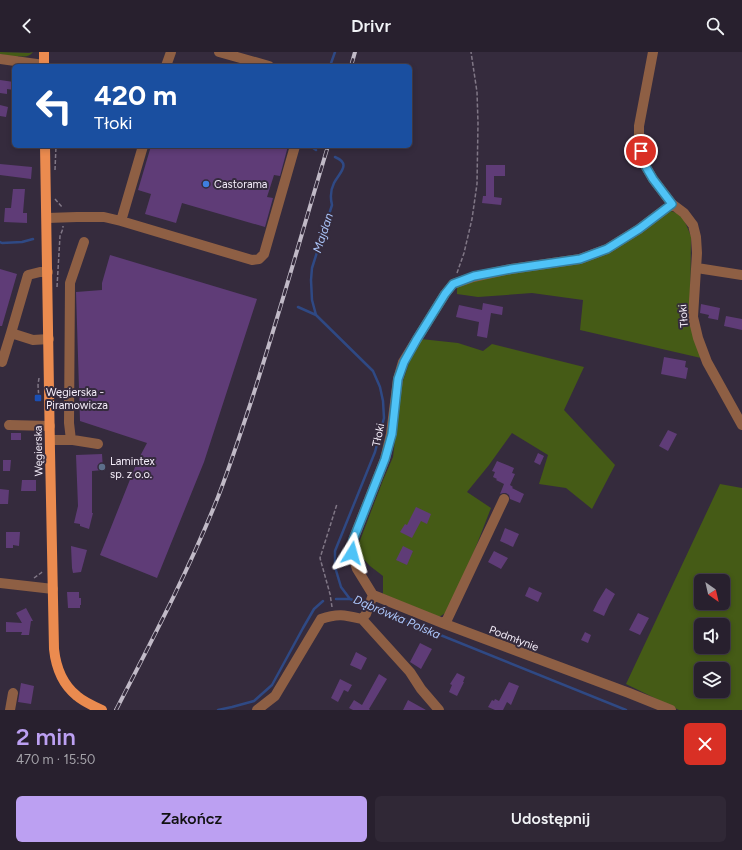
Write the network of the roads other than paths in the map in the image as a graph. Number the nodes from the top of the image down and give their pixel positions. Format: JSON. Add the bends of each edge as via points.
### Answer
{"nodes":[{"id":1,"x":44,"y":52,"type":"edge"},
{"id":2,"x":170,"y":52,"type":"edge"},
{"id":3,"x":219,"y":52,"type":"edge"},
{"id":4,"x":652,"y":52,"type":"edge"},
{"id":5,"x":0,"y":59,"type":"edge"},
{"id":6,"x":31,"y":64,"type":"edge"},
{"id":7,"x":44,"y":64,"type":"edge"},
{"id":8,"x":167,"y":64,"type":"edge"},
{"id":9,"x":262,"y":64,"type":"edge"},
{"id":10,"x":45,"y":148,"type":"edge"},
{"id":11,"x":142,"y":148,"type":"edge"},
{"id":12,"x":294,"y":148,"type":"edge"},
{"id":13,"x":672,"y":204,"type":"junction"},
{"id":14,"x":47,"y":218,"type":"junction"},
{"id":15,"x":121,"y":221,"type":"junction"},
{"id":16,"x":84,"y":242,"type":"dead end"},
{"id":17,"x":697,"y":268,"type":"junction"},
{"id":18,"x":48,"y":272,"type":"junction"},
{"id":19,"x":742,"y":276,"type":"edge"},
{"id":20,"x":11,"y":333,"type":"junction"},
{"id":21,"x":49,"y":339,"type":"junction"},
{"id":22,"x":0,"y":361,"type":"edge"},
{"id":23,"x":9,"y":425,"type":"dead end"},
{"id":24,"x":742,"y":425,"type":"edge"},
{"id":25,"x":50,"y":426,"type":"junction"},
{"id":26,"x":50,"y":440,"type":"junction"},
{"id":27,"x":71,"y":440,"type":"junction"},
{"id":28,"x":98,"y":444,"type":"dead end"},
{"id":29,"x":504,"y":499,"type":"dead end"},
{"id":30,"x":0,"y":583,"type":"edge"},
{"id":31,"x":53,"y":589,"type":"junction"},
{"id":32,"x":372,"y":598,"type":"junction"},
{"id":33,"x":364,"y":616,"type":"junction"},
{"id":34,"x":445,"y":624,"type":"junction"},
{"id":35,"x":13,"y":693,"type":"dead end"},
{"id":36,"x":10,"y":710,"type":"edge"},
{"id":37,"x":102,"y":710,"type":"edge"},
{"id":38,"x":257,"y":710,"type":"edge"},
{"id":39,"x":439,"y":710,"type":"edge"},
{"id":40,"x":671,"y":710,"type":"edge"}],
"edges":[{"from":1,"to":7,"type":"main road"},
{"from":2,"to":8,"type":"street"},
{"from":3,"to":9,"type":"street"},
{"from":4,"to":13,"type":"street","name":"Tłoki","via":[[639,126],[639,141],[646,167]]},
{"from":5,"to":6,"type":"street"},
{"from":10,"to":14,"type":"main road","name":"Węgierska"},
{"from":11,"to":15,"type":"street"},
{"from":12,"to":15,"type":"street","via":[[264,254],[259,259],[252,260]]},
{"from":13,"to":17,"type":"street","name":"Tłoki","via":[[684,213],[693,225]]},
{"from":13,"to":32,"type":"street","name":"Tłoki","via":[[607,249],[580,259],[474,276],[453,284],[445,294],[404,362],[398,379],[392,434],[385,459],[353,540],[352,553],[357,569]]},
{"from":14,"to":15,"type":"street","via":[[104,217]]},
{"from":14,"to":18,"type":"main road","name":"Węgierska"},
{"from":16,"to":27,"type":"street","via":[[70,283]]},
{"from":17,"to":19,"type":"street"},
{"from":17,"to":24,"type":"street","name":"Tłoki","via":[[693,317],[698,338],[707,362]]},
{"from":18,"to":20,"type":"street","via":[[28,275]]},
{"from":18,"to":21,"type":"main road","name":"Węgierska"},
{"from":20,"to":21,"type":"street","via":[[33,340]]},
{"from":20,"to":22,"type":"street","via":[[2,362]]},
{"from":21,"to":25,"type":"main road","name":"Węgierska"},
{"from":23,"to":25,"type":"street"},
{"from":25,"to":26,"type":"main road","name":"Węgierska"},
{"from":26,"to":27,"type":"street"},
{"from":26,"to":31,"type":"main road","name":"Węgierska"},
{"from":27,"to":28,"type":"street"},
{"from":29,"to":34,"type":"street"},
{"from":30,"to":31,"type":"street"},
{"from":31,"to":37,"type":"main road","name":"Węgierska","via":[[54,649],[58,670],[76,695]]},
{"from":32,"to":33,"type":"street"},
{"from":32,"to":34,"type":"street","name":"Podmłynie"},
{"from":33,"to":38,"type":"street","via":[[332,615],[321,619],[275,696]]},
{"from":33,"to":39,"type":"street"},
{"from":34,"to":40,"type":"street","name":"Podmłynie"},
{"from":35,"to":36,"type":"street"}]}
